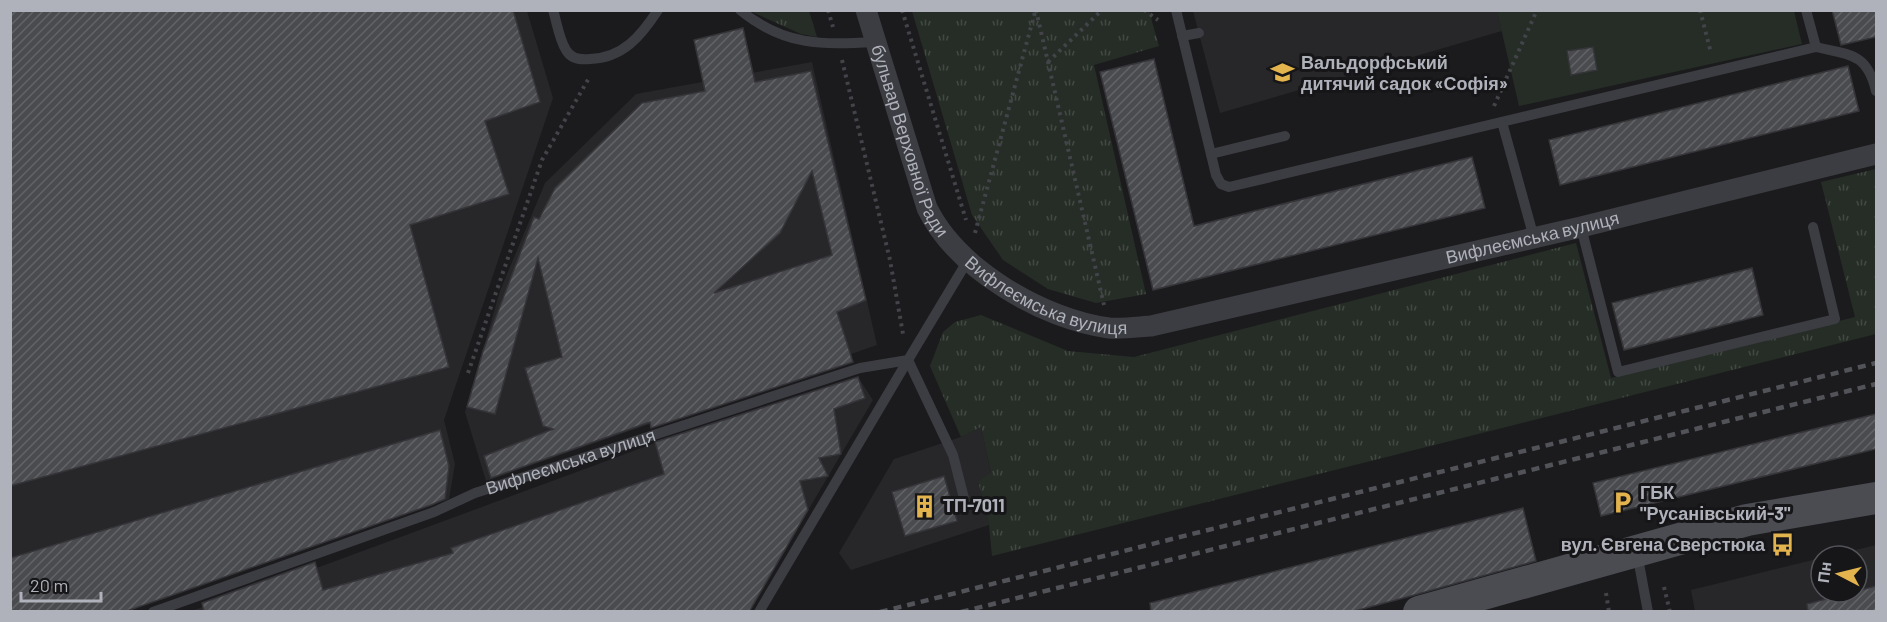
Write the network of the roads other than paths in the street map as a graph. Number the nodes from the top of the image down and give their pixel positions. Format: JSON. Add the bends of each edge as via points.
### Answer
{"nodes":[{"id":1,"x":553,"y":10,"type":"edge"},
{"id":2,"x":658,"y":10,"type":"edge"},
{"id":3,"x":740,"y":10,"type":"edge"},
{"id":4,"x":866,"y":10,"type":"edge"},
{"id":5,"x":1176,"y":10,"type":"edge"},
{"id":6,"x":1806,"y":10,"type":"edge"},
{"id":7,"x":1199,"y":33,"type":"dead end"},
{"id":8,"x":1182,"y":36,"type":"junction"},
{"id":9,"x":875,"y":42,"type":"junction"},
{"id":10,"x":1816,"y":47,"type":"junction"},
{"id":11,"x":1876,"y":90,"type":"edge"},
{"id":12,"x":1502,"y":122,"type":"junction"},
{"id":13,"x":1285,"y":136,"type":"dead end"},
{"id":14,"x":1211,"y":154,"type":"junction"},
{"id":15,"x":1876,"y":154,"type":"edge"},
{"id":16,"x":1581,"y":227,"type":"junction"},
{"id":17,"x":1813,"y":227,"type":"dead end"},
{"id":18,"x":1534,"y":238,"type":"junction"},
{"id":19,"x":968,"y":260,"type":"junction"},
{"id":20,"x":908,"y":360,"type":"junction"},
{"id":21,"x":1876,"y":498,"type":"edge"},
{"id":22,"x":966,"y":506,"type":"dead end"},
{"id":23,"x":1637,"y":552,"type":"junction"},
{"id":24,"x":153,"y":612,"type":"edge"},
{"id":25,"x":759,"y":612,"type":"edge"},
{"id":26,"x":1419,"y":612,"type":"edge"},
{"id":27,"x":1648,"y":612,"type":"edge"}],
"edges":[{"from":1,"to":2,"type":"lane","via":[[566,51],[574,58],[600,59],[616,55],[640,36]]},
{"from":3,"to":9,"type":"lane","via":[[773,32],[802,42]]},
{"from":4,"to":9,"type":"street","name":"бульвар Верховної Ради"},
{"from":5,"to":8,"type":"lane"},
{"from":6,"to":10,"type":"lane"},
{"from":7,"to":8,"type":"lane"},
{"from":8,"to":14,"type":"lane"},
{"from":9,"to":19,"type":"street","name":"бульвар Верховної Ради","via":[[927,208],[937,228]]},
{"from":10,"to":11,"type":"lane","via":[[1861,59],[1869,67]]},
{"from":10,"to":12,"type":"lane"},
{"from":12,"to":14,"type":"lane","via":[[1236,186],[1221,184]]},
{"from":12,"to":18,"type":"lane"},
{"from":13,"to":14,"type":"lane"},
{"from":15,"to":16,"type":"street","name":"Вифлеємська вулиця"},
{"from":16,"to":17,"type":"lane","via":[[1618,372],[1835,320]]},
{"from":16,"to":18,"type":"street","name":"Вифлеємська вулиця"},
{"from":18,"to":19,"type":"street","name":"Вифлеємська вулиця","via":[[1151,326],[1110,328],[1054,313],[1002,286]]},
{"from":19,"to":20,"type":"lane","name":"Вифлеємська вулиця"},
{"from":20,"to":22,"type":"lane","via":[[953,455]]},
{"from":20,"to":24,"type":"lane","name":"Вифлеємська вулиця","via":[[860,368],[475,493],[434,512]]},
{"from":20,"to":25,"type":"lane"},
{"from":21,"to":23,"type":"main road","via":[[1748,520]]},
{"from":23,"to":26,"type":"main road"},
{"from":23,"to":27,"type":"lane"}]}
